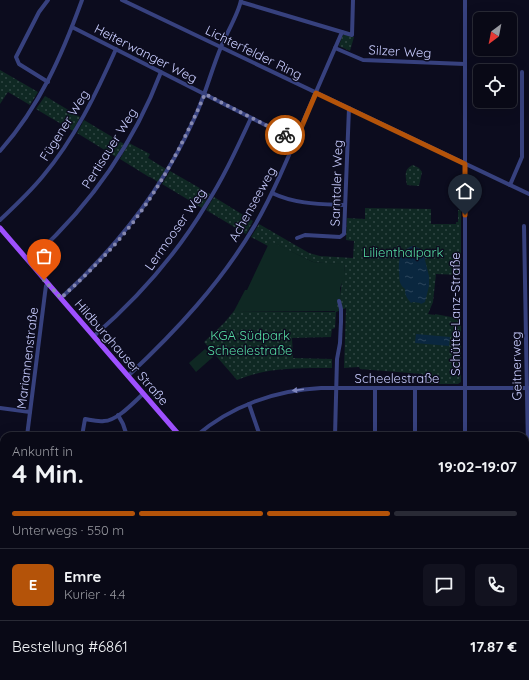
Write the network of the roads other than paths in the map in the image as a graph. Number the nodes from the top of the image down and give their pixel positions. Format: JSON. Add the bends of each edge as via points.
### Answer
{"nodes":[{"id":1,"x":48,"y":0,"type":"edge"},
{"id":2,"x":82,"y":0,"type":"edge"},
{"id":3,"x":122,"y":0,"type":"edge"},
{"id":4,"x":353,"y":0,"type":"edge"},
{"id":5,"x":465,"y":0,"type":"edge"},
{"id":6,"x":241,"y":1,"type":"edge"},
{"id":7,"x":72,"y":27,"type":"junction"},
{"id":8,"x":342,"y":32,"type":"junction"},
{"id":9,"x":221,"y":47,"type":"junction"},
{"id":10,"x":336,"y":48,"type":"junction"},
{"id":11,"x":116,"y":49,"type":"junction"},
{"id":12,"x":465,"y":64,"type":"junction"},
{"id":13,"x":161,"y":72,"type":"junction"},
{"id":14,"x":522,"y":72,"type":"dead end"},
{"id":15,"x":48,"y":82,"type":"junction"},
{"id":16,"x":316,"y":93,"type":"junction"},
{"id":17,"x":205,"y":94,"type":"junction"},
{"id":18,"x":349,"y":108,"type":"junction"},
{"id":19,"x":251,"y":118,"type":"junction"},
{"id":20,"x":296,"y":140,"type":"junction"},
{"id":21,"x":0,"y":151,"type":"edge"},
{"id":22,"x":465,"y":164,"type":"junction"},
{"id":23,"x":510,"y":185,"type":"junction"},
{"id":24,"x":272,"y":193,"type":"junction"},
{"id":25,"x":529,"y":194,"type":"edge"},
{"id":26,"x":344,"y":206,"type":"junction"},
{"id":27,"x":0,"y":220,"type":"edge"},
{"id":28,"x":524,"y":226,"type":"dead end"},
{"id":29,"x":1,"y":232,"type":"edge"},
{"id":30,"x":297,"y":238,"type":"dead end"},
{"id":31,"x":29,"y":261,"type":"junction"},
{"id":32,"x":48,"y":284,"type":"junction"},
{"id":33,"x":61,"y":298,"type":"junction"},
{"id":34,"x":339,"y":301,"type":"dead end"},
{"id":35,"x":94,"y":336,"type":"junction"},
{"id":36,"x":128,"y":376,"type":"junction"},
{"id":37,"x":336,"y":388,"type":"junction"},
{"id":38,"x":375,"y":388,"type":"junction"},
{"id":39,"x":415,"y":388,"type":"junction"},
{"id":40,"x":465,"y":388,"type":"junction"},
{"id":41,"x":528,"y":388,"type":"edge"},
{"id":42,"x":143,"y":394,"type":"junction"},
{"id":43,"x":250,"y":404,"type":"junction"},
{"id":44,"x":0,"y":408,"type":"edge"},
{"id":45,"x":30,"y":412,"type":"junction"},
{"id":46,"x":118,"y":415,"type":"junction"},
{"id":47,"x":28,"y":432,"type":"edge"},
{"id":48,"x":83,"y":432,"type":"edge"},
{"id":49,"x":126,"y":432,"type":"edge"},
{"id":50,"x":176,"y":432,"type":"edge"},
{"id":51,"x":201,"y":432,"type":"edge"},
{"id":52,"x":259,"y":432,"type":"edge"},
{"id":53,"x":335,"y":432,"type":"edge"},
{"id":54,"x":375,"y":432,"type":"edge"},
{"id":55,"x":415,"y":432,"type":"edge"},
{"id":56,"x":465,"y":432,"type":"edge"},
{"id":57,"x":528,"y":432,"type":"edge"}],
"edges":[{"from":1,"to":15,"type":"street","via":[[16,57],[20,65]]},
{"from":2,"to":7,"type":"street"},
{"from":3,"to":9,"type":"street","name":"Lichterfelder Ring"},
{"from":4,"to":8,"type":"street","via":[[352,35]]},
{"from":5,"to":12,"type":"street","name":"Schütte-Lanz-Straße"},
{"from":6,"to":8,"type":"street"},
{"from":6,"to":9,"type":"street"},
{"from":7,"to":11,"type":"street","name":"Heiterwanger Weg"},
{"from":7,"to":15,"type":"street"},
{"from":8,"to":10,"type":"street","name":"Achenseeweg"},
{"from":9,"to":16,"type":"street","name":"Lichterfelder Ring"},
{"from":9,"to":17,"type":"street"},
{"from":10,"to":12,"type":"street","name":"Silzer Weg","via":[[366,60]]},
{"from":10,"to":16,"type":"street","name":"Achenseeweg"},
{"from":11,"to":13,"type":"street","name":"Heiterwanger Weg"},
{"from":11,"to":27,"type":"street","name":"Fügener Weg","via":[[100,85],[69,141],[43,176]]},
{"from":12,"to":22,"type":"street","name":"Schütte-Lanz-Straße"},
{"from":13,"to":17,"type":"street","name":"Heiterwanger Weg"},
{"from":13,"to":31,"type":"street","name":"Pertisauer Weg","via":[[134,131],[101,184],[68,223]]},
{"from":14,"to":23,"type":"street","via":[[522,157]]},
{"from":15,"to":21,"type":"street","via":[[26,118]]},
{"from":16,"to":18,"type":"street","name":"Lichterfelder Ring"},
{"from":16,"to":20,"type":"street","name":"Achenseeweg"},
{"from":17,"to":19,"type":"street","name":"Heiterwanger Weg"},
{"from":17,"to":33,"type":"street","via":[[177,154],[146,204],[100,261]]},
{"from":18,"to":22,"type":"street","name":"Lichterfelder Ring"},
{"from":18,"to":26,"type":"street","name":"Sarntaler Weg"},
{"from":19,"to":20,"type":"street","name":"Heiterwanger Weg"},
{"from":19,"to":35,"type":"street","name":"Lermooser Weg","via":[[216,188],[167,262],[139,294]]},
{"from":20,"to":24,"type":"street","name":"Achenseeweg"},
{"from":22,"to":23,"type":"street","name":"Lichterfelder Ring"},
{"from":22,"to":40,"type":"street","name":"Schütte-Lanz-Straße"},
{"from":23,"to":25,"type":"street","name":"Lichterfelder Ring"},
{"from":24,"to":26,"type":"street","via":[[302,203]]},
{"from":24,"to":36,"type":"street","name":"Achenseeweg","via":[[251,230],[210,289],[162,344]]},
{"from":26,"to":30,"type":"street","name":"Sarntaler Weg","via":[[342,236],[306,235]]},
{"from":28,"to":41,"type":"street","name":"Geitnerweg"},
{"from":29,"to":31,"type":"main road","name":"Hildburghauser Straße"},
{"from":31,"to":32,"type":"main road","name":"Hildburghauser Straße"},
{"from":32,"to":33,"type":"main road","name":"Hildburghauser Straße"},
{"from":32,"to":45,"type":"street","name":"Mariannenstraße"},
{"from":33,"to":35,"type":"main road","name":"Hildburghauser Straße"},
{"from":34,"to":37,"type":"street","name":"Scheelestraße","via":[[341,322]]},
{"from":35,"to":36,"type":"main road","name":"Hildburghauser Straße"},
{"from":36,"to":42,"type":"main road","name":"Hildburghauser Straße"},
{"from":37,"to":38,"type":"street","name":"Scheelestraße"},
{"from":37,"to":43,"type":"street","name":"Scheelestraße","one_way":true,"via":[[289,392]]},
{"from":37,"to":53,"type":"street"},
{"from":38,"to":39,"type":"street","name":"Scheelestraße"},
{"from":38,"to":54,"type":"street"},
{"from":39,"to":40,"type":"street","name":"Scheelestraße"},
{"from":39,"to":55,"type":"street"},
{"from":40,"to":41,"type":"street","name":"Scheelestraße"},
{"from":40,"to":56,"type":"street","name":"Schütte-Lanz-Straße"},
{"from":41,"to":57,"type":"street","name":"Geitnerweg"},
{"from":42,"to":46,"type":"street"},
{"from":42,"to":50,"type":"main road","name":"Hildburghauser Straße"},
{"from":43,"to":51,"type":"street","name":"Scheelestraße"},
{"from":43,"to":52,"type":"street"},
{"from":44,"to":45,"type":"street"},
{"from":45,"to":47,"type":"street","name":"Mariannenstraße"},
{"from":46,"to":48,"type":"street","via":[[106,421],[85,419]]},
{"from":46,"to":49,"type":"street"}]}
